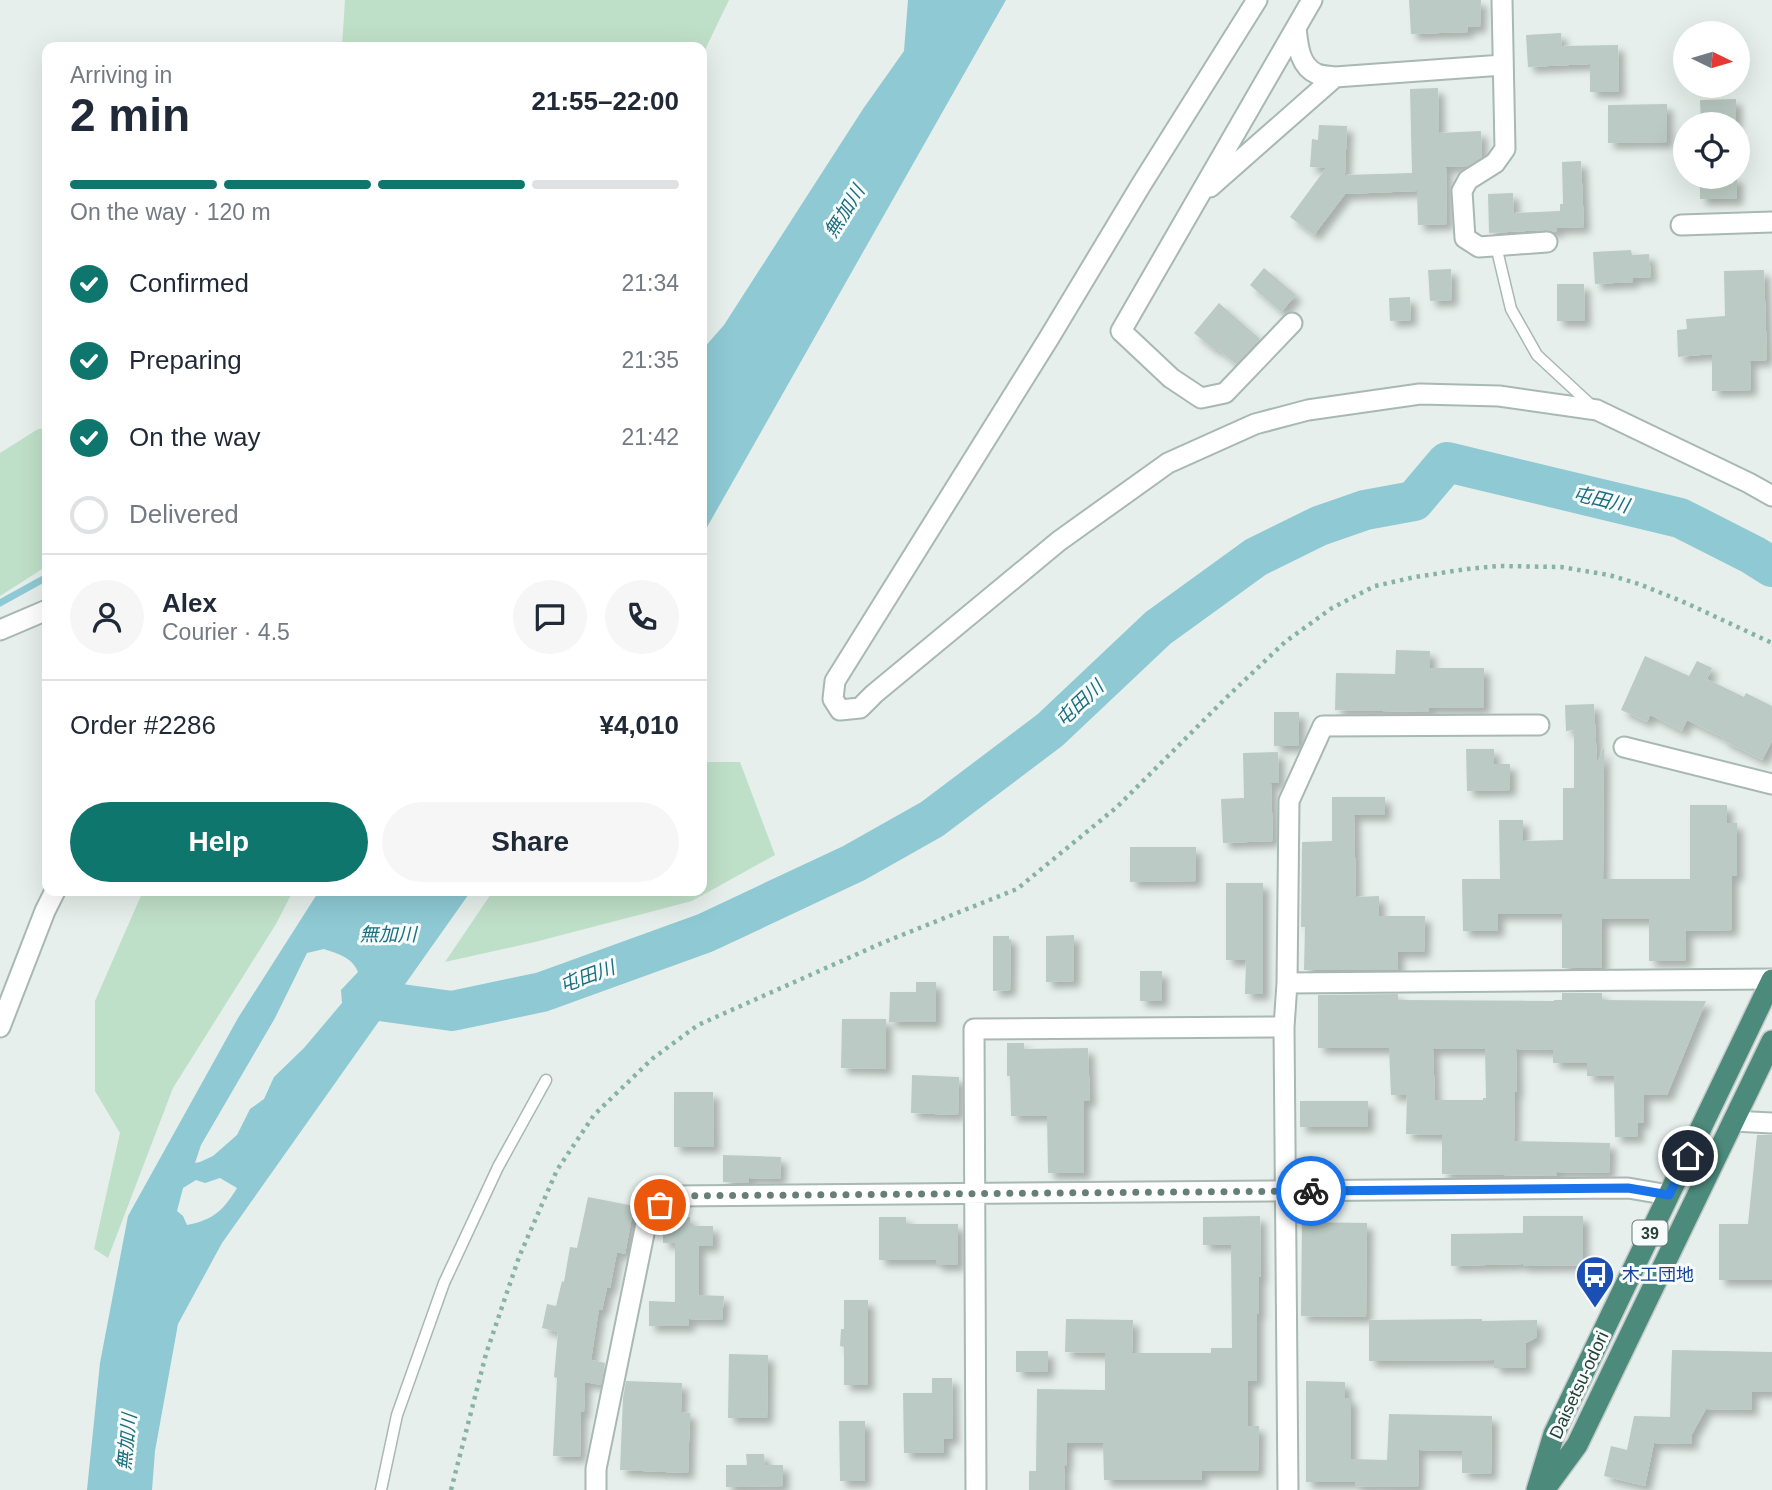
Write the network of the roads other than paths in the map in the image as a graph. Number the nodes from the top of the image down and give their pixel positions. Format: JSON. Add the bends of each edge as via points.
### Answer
{"nodes":[{"id":1,"x":1257,"y":0,"type":"edge"},
{"id":2,"x":1312,"y":0,"type":"edge"},
{"id":3,"x":1502,"y":0,"type":"edge"},
{"id":4,"x":1296,"y":28,"type":"junction"},
{"id":5,"x":1503,"y":65,"type":"junction"},
{"id":6,"x":1335,"y":77,"type":"junction"},
{"id":7,"x":1198,"y":197,"type":"junction"},
{"id":8,"x":1772,"y":222,"type":"edge"},
{"id":9,"x":1681,"y":225,"type":"dead end"},
{"id":10,"x":1546,"y":242,"type":"dead end"},
{"id":11,"x":1496,"y":246,"type":"junction"},
{"id":12,"x":1292,"y":323,"type":"dead end"},
{"id":13,"x":1597,"y":410,"type":"junction"},
{"id":14,"x":1772,"y":496,"type":"edge"},
{"id":15,"x":42,"y":612,"type":"edge"},
{"id":16,"x":0,"y":630,"type":"edge"},
{"id":17,"x":1539,"y":725,"type":"dead end"},
{"id":18,"x":1625,"y":747,"type":"dead end"},
{"id":19,"x":1772,"y":784,"type":"edge"},
{"id":20,"x":52,"y":896,"type":"edge"},
{"id":21,"x":1772,"y":979,"type":"edge"},
{"id":22,"x":1287,"y":983,"type":"junction"},
{"id":23,"x":0,"y":1027,"type":"edge"},
{"id":24,"x":1284,"y":1027,"type":"junction"},
{"id":25,"x":1772,"y":1041,"type":"edge"},
{"id":26,"x":546,"y":1080,"type":"dead end"},
{"id":27,"x":1733,"y":1121,"type":"junction"},
{"id":28,"x":1772,"y":1123,"type":"edge"},
{"id":29,"x":1285,"y":1191,"type":"junction"},
{"id":30,"x":974,"y":1194,"type":"junction"},
{"id":31,"x":1669,"y":1195,"type":"junction"},
{"id":32,"x":381,"y":1490,"type":"edge"},
{"id":33,"x":596,"y":1490,"type":"edge"},
{"id":34,"x":976,"y":1490,"type":"edge"},
{"id":35,"x":1288,"y":1490,"type":"edge"},
{"id":36,"x":1538,"y":1490,"type":"edge"},
{"id":37,"x":1544,"y":1490,"type":"edge"}],
"edges":[{"from":1,"to":13,"type":"street","via":[[835,681],[833,699],[840,710],[860,708],[1059,541],[1168,463],[1255,424],[1308,410],[1420,394],[1499,396]]},
{"from":2,"to":4,"type":"street"},
{"from":3,"to":5,"type":"street"},
{"from":4,"to":6,"type":"street","via":[[1298,51],[1305,63],[1317,74]]},
{"from":4,"to":7,"type":"street"},
{"from":5,"to":6,"type":"street"},
{"from":5,"to":11,"type":"street","via":[[1505,149],[1495,163],[1468,180],[1462,191],[1465,239],[1479,247]]},
{"from":6,"to":7,"type":"street"},
{"from":7,"to":12,"type":"street","via":[[1121,331],[1171,378],[1201,398],[1225,393]]},
{"from":8,"to":9,"type":"street"},
{"from":10,"to":11,"type":"street"},
{"from":11,"to":13,"type":"lane","via":[[1511,309],[1538,355]]},
{"from":13,"to":14,"type":"street"},
{"from":15,"to":16,"type":"street"},
{"from":17,"to":22,"type":"street","via":[[1323,726],[1289,801]]},
{"from":18,"to":19,"type":"street"},
{"from":20,"to":23,"type":"street"},
{"from":21,"to":22,"type":"street"},
{"from":21,"to":31,"type":"highway","name":"Daisetsu-odori","number":"39"},
{"from":22,"to":24,"type":"street"},
{"from":24,"to":29,"type":"street"},
{"from":24,"to":30,"type":"street","via":[[974,1029]]},
{"from":25,"to":27,"type":"highway","name":"Daisetsu-odori","number":"39"},
{"from":26,"to":32,"type":"lane","via":[[498,1167],[444,1283],[397,1415]]},
{"from":27,"to":28,"type":"street"},
{"from":27,"to":37,"type":"highway","name":"Daisetsu-odori","number":"39","via":[[1577,1445]]},
{"from":29,"to":30,"type":"street"},
{"from":29,"to":31,"type":"street","via":[[1628,1188]]},
{"from":29,"to":35,"type":"street"},
{"from":30,"to":33,"type":"street","via":[[672,1196],[648,1214],[596,1469]]},
{"from":30,"to":34,"type":"street"},
{"from":31,"to":36,"type":"highway","name":"Daisetsu-odori","number":"39","via":[[1554,1434]]}]}
